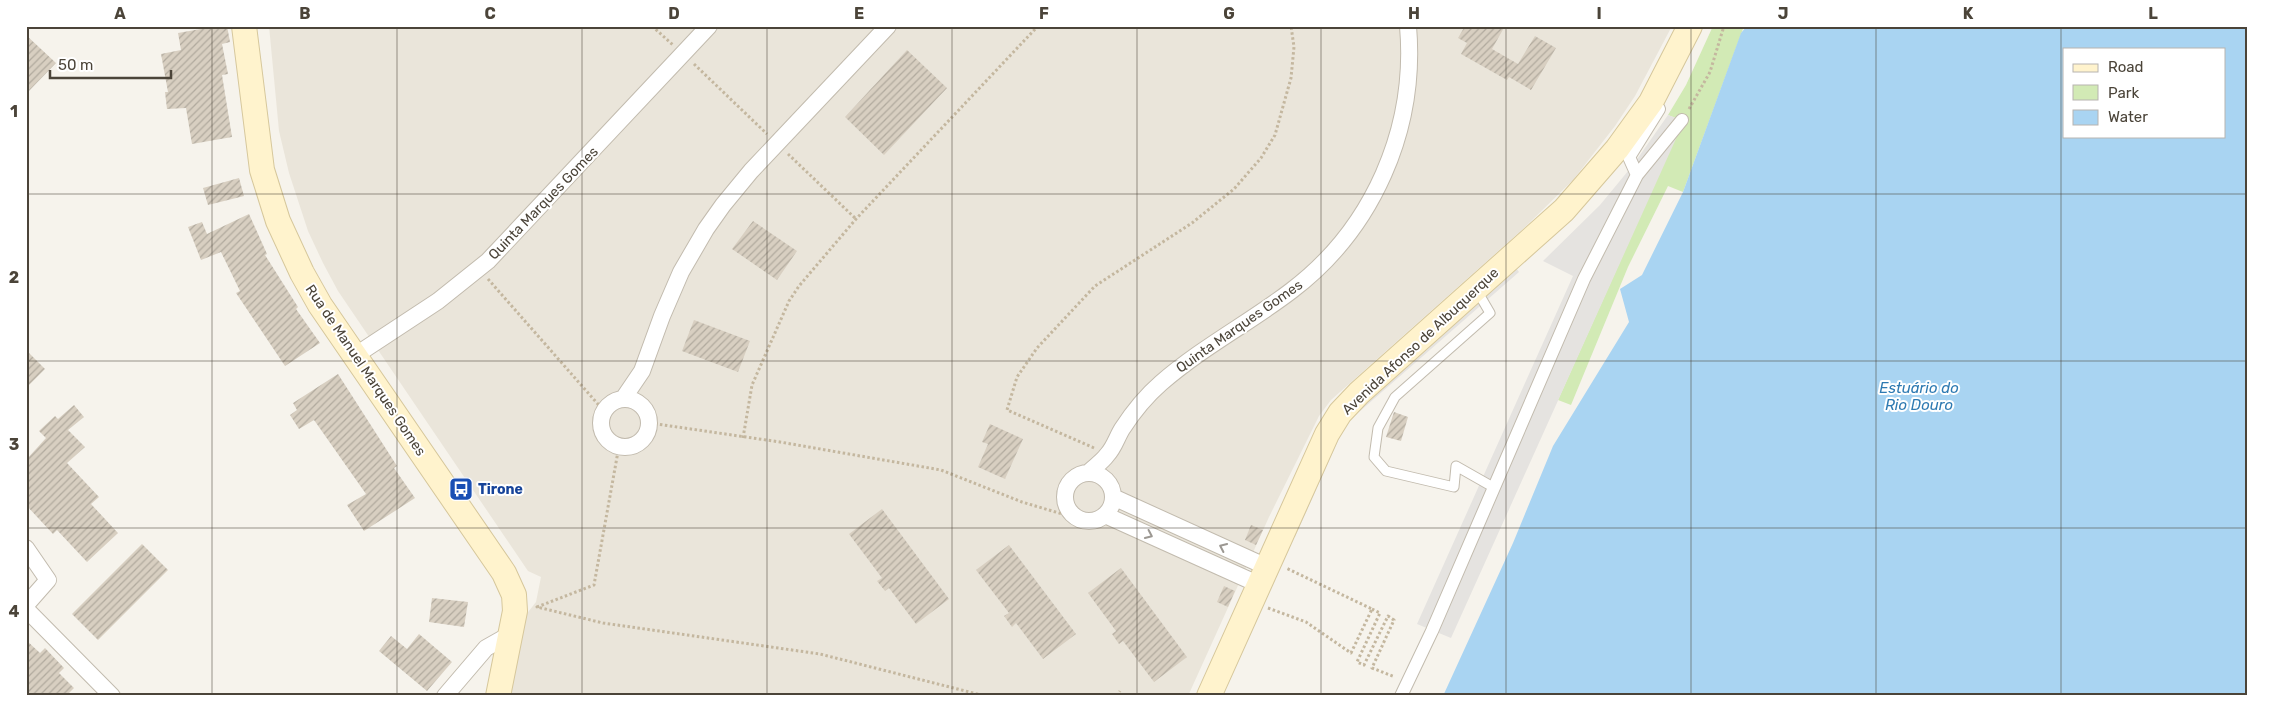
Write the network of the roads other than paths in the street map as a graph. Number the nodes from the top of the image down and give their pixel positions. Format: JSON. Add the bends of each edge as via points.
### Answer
{"nodes":[{"id":1,"x":244,"y":26,"type":"edge"},
{"id":2,"x":709,"y":26,"type":"edge"},
{"id":3,"x":888,"y":26,"type":"edge"},
{"id":4,"x":1408,"y":26,"type":"edge"},
{"id":5,"x":1690,"y":26,"type":"edge"},
{"id":6,"x":1669,"y":93,"type":"dead end"},
{"id":7,"x":1682,"y":120,"type":"road end"},
{"id":8,"x":1637,"y":174,"type":"junction"},
{"id":9,"x":1476,"y":289,"type":"junction"},
{"id":10,"x":356,"y":355,"type":"junction"},
{"id":11,"x":642,"y":371,"type":"junction"},
{"id":12,"x":623,"y":398,"type":"junction"},
{"id":13,"x":642,"y":405,"type":"junction"},
{"id":14,"x":1108,"y":454,"type":"junction"},
{"id":15,"x":1088,"y":473,"type":"junction"},
{"id":16,"x":1493,"y":487,"type":"junction"},
{"id":17,"x":1111,"y":490,"type":"junction"},
{"id":18,"x":1105,"y":515,"type":"junction"},
{"id":19,"x":26,"y":548,"type":"edge"},
{"id":20,"x":1266,"y":581,"type":"junction"},
{"id":21,"x":26,"y":604,"type":"edge"},
{"id":22,"x":26,"y":609,"type":"edge"},
{"id":23,"x":509,"y":635,"type":"junction"},
{"id":24,"x":112,"y":696,"type":"edge"},
{"id":25,"x":445,"y":696,"type":"edge"},
{"id":26,"x":498,"y":696,"type":"edge"},
{"id":27,"x":1209,"y":696,"type":"edge"},
{"id":28,"x":1401,"y":696,"type":"edge"}],
"edges":[{"from":1,"to":10,"type":"main road","name":"Rua de Manuel Marques Gomes","via":[[262,170],[278,222],[320,305]]},
{"from":2,"to":10,"type":"street","name":"Quinta Marques Gomes","via":[[479,269],[438,301]]},
{"from":3,"to":11,"type":"street","via":[[732,193],[689,256],[668,300]]},
{"from":4,"to":14,"type":"street","name":"Quinta Marques Gomes","via":[[1410,73],[1401,125],[1381,182],[1356,222],[1335,250],[1300,284],[1160,384],[1136,410]]},
{"from":5,"to":9,"type":"main road","name":"Avenida Afonso de Albuquerque","via":[[1651,102],[1617,149],[1564,210]]},
{"from":6,"to":8,"type":"street","via":[[1629,157]]},
{"from":7,"to":8,"type":"street"},
{"from":8,"to":16,"type":"street","via":[[1584,279]]},
{"from":9,"to":16,"type":"lane","via":[[1490,313],[1395,397],[1378,428],[1374,457],[1386,471],[1454,487],[1456,466]]},
{"from":9,"to":20,"type":"main road","name":"Avenida Afonso de Albuquerque","via":[[1340,413],[1327,434]]},
{"from":10,"to":23,"type":"main road","name":"Rua de Manuel Marques Gomes","via":[[508,580],[515,602]]},
{"from":11,"to":12,"type":"street"},
{"from":11,"to":13,"type":"street"},
{"from":12,"to":13,"type":"street"},
{"from":12,"to":13,"type":"street","via":[[604,411],[601,427],[608,441],[619,446],[638,444],[648,432],[649,415]]},
{"from":14,"to":15,"type":"street","name":"Quinta Marques Gomes"},
{"from":14,"to":17,"type":"street","name":"Quinta Marques Gomes"},
{"from":15,"to":17,"type":"street","via":[[1095,474]]},
{"from":15,"to":18,"type":"street","name":"Quinta Marques Gomes","via":[[1073,479],[1066,493],[1068,508],[1079,519],[1092,520]]},
{"from":16,"to":28,"type":"street"},
{"from":17,"to":18,"type":"street","name":"Quinta Marques Gomes","via":[[1112,504]]},
{"from":20,"to":17,"type":"street","one_way":true},
{"from":18,"to":20,"type":"street","one_way":true},
{"from":19,"to":21,"type":"street","via":[[48,580]]},
{"from":20,"to":27,"type":"main road","name":"Avenida Afonso de Albuquerque"},
{"from":22,"to":24,"type":"street"},
{"from":23,"to":25,"type":"street","via":[[486,648]]},
{"from":23,"to":26,"type":"main road","name":"Rua de Manuel Marques Gomes"}]}
